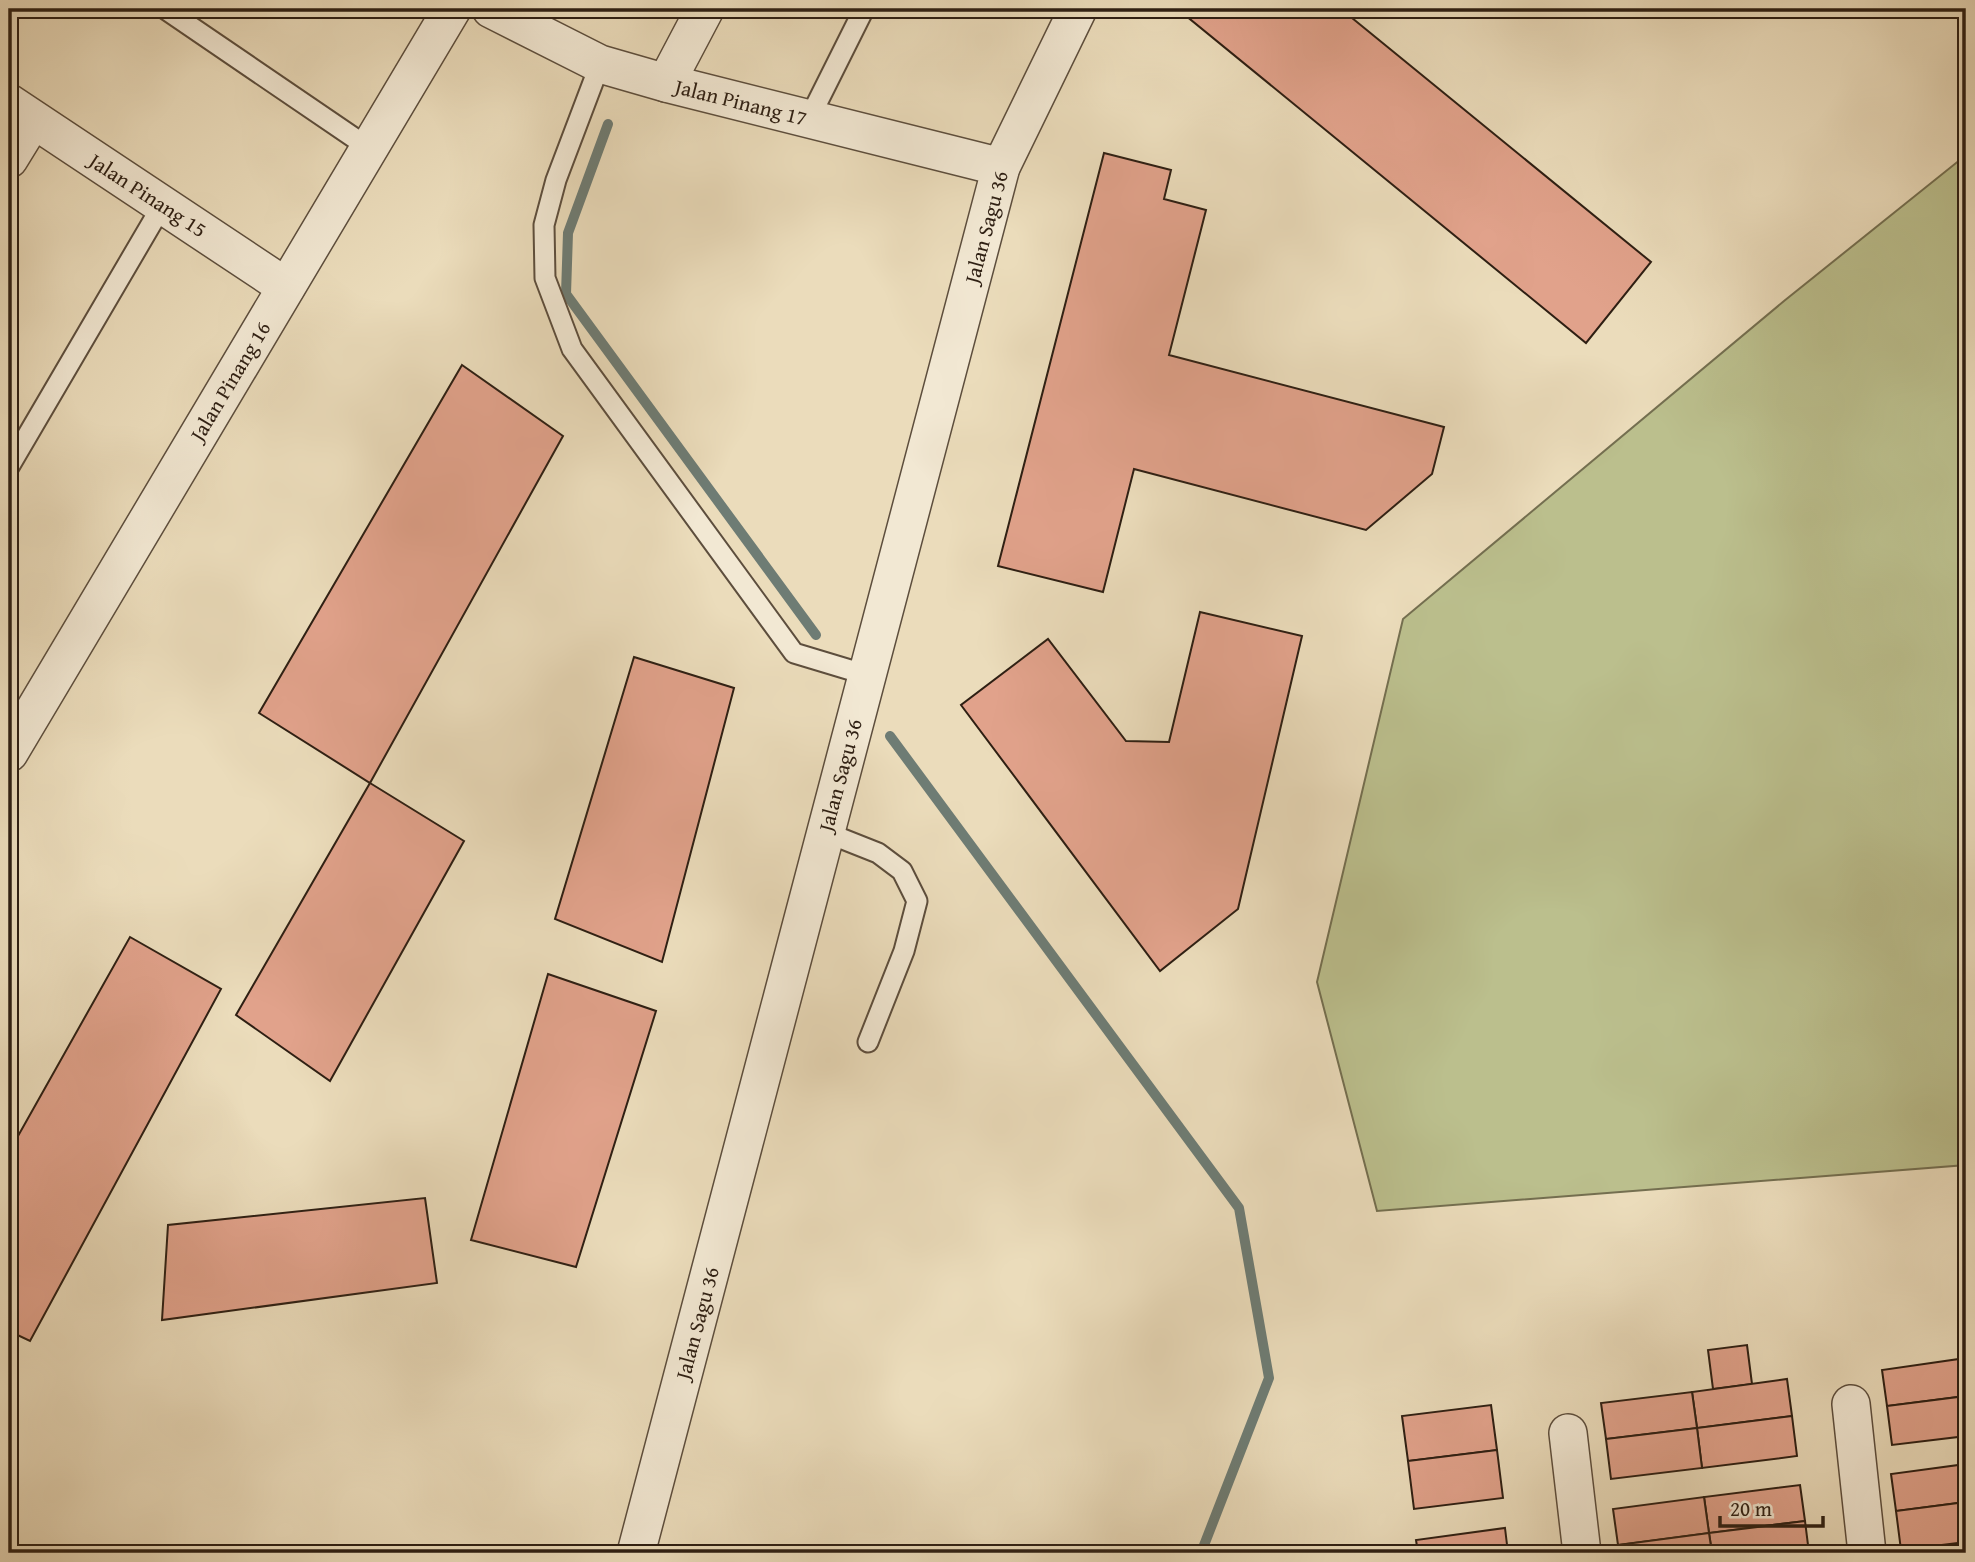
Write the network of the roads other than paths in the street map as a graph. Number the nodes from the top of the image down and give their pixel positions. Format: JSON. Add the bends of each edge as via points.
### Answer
{"nodes":[{"id":1,"x":164,"y":9,"type":"edge"},
{"id":2,"x":452,"y":9,"type":"edge"},
{"id":3,"x":491,"y":9,"type":"edge"},
{"id":4,"x":705,"y":9,"type":"edge"},
{"id":5,"x":864,"y":9,"type":"edge"},
{"id":6,"x":1078,"y":9,"type":"edge"},
{"id":7,"x":600,"y":64,"type":"junction"},
{"id":8,"x":666,"y":83,"type":"junction"},
{"id":9,"x":21,"y":111,"type":"edge"},
{"id":10,"x":808,"y":119,"type":"junction"},
{"id":11,"x":369,"y":148,"type":"junction"},
{"id":12,"x":9,"y":159,"type":"edge"},
{"id":13,"x":1001,"y":167,"type":"junction"},
{"id":14,"x":163,"y":204,"type":"junction"},
{"id":15,"x":286,"y":287,"type":"junction"},
{"id":16,"x":9,"y":467,"type":"edge"},
{"id":17,"x":867,"y":675,"type":"junction"},
{"id":18,"x":9,"y":753,"type":"edge"},
{"id":19,"x":825,"y":832,"type":"junction"},
{"id":20,"x":868,"y":1042,"type":"dead end"},
{"id":21,"x":1851,"y":1404,"type":"dead end"},
{"id":22,"x":1568,"y":1433,"type":"dead end"},
{"id":23,"x":636,"y":1553,"type":"edge"},
{"id":24,"x":1582,"y":1553,"type":"edge"},
{"id":25,"x":1867,"y":1553,"type":"edge"}],
"edges":[{"from":1,"to":11,"type":"lane"},
{"from":2,"to":11,"type":"street","name":"Jalan Pinang 16"},
{"from":3,"to":7,"type":"street","name":"Jalan Pinang 17"},
{"from":4,"to":8,"type":"street"},
{"from":5,"to":10,"type":"lane"},
{"from":6,"to":13,"type":"street","name":"Jalan Sagu 36"},
{"from":7,"to":8,"type":"street","name":"Jalan Pinang 17"},
{"from":7,"to":17,"type":"lane","via":[[544,225],[545,278],[572,349],[794,653]]},
{"from":8,"to":10,"type":"street","name":"Jalan Pinang 17"},
{"from":9,"to":12,"type":"street"},
{"from":9,"to":14,"type":"street","name":"Jalan Pinang 15"},
{"from":10,"to":13,"type":"street","name":"Jalan Pinang 17"},
{"from":11,"to":15,"type":"street","name":"Jalan Pinang 16"},
{"from":13,"to":17,"type":"street","name":"Jalan Sagu 36"},
{"from":14,"to":15,"type":"street","name":"Jalan Pinang 15"},
{"from":14,"to":16,"type":"lane"},
{"from":15,"to":18,"type":"street","name":"Jalan Pinang 16"},
{"from":17,"to":19,"type":"street","name":"Jalan Sagu 36"},
{"from":19,"to":20,"type":"lane","via":[[878,853],[902,871],[917,901],[904,951]]},
{"from":19,"to":23,"type":"street","name":"Jalan Sagu 36"},
{"from":21,"to":25,"type":"street"},
{"from":22,"to":24,"type":"street"}]}
